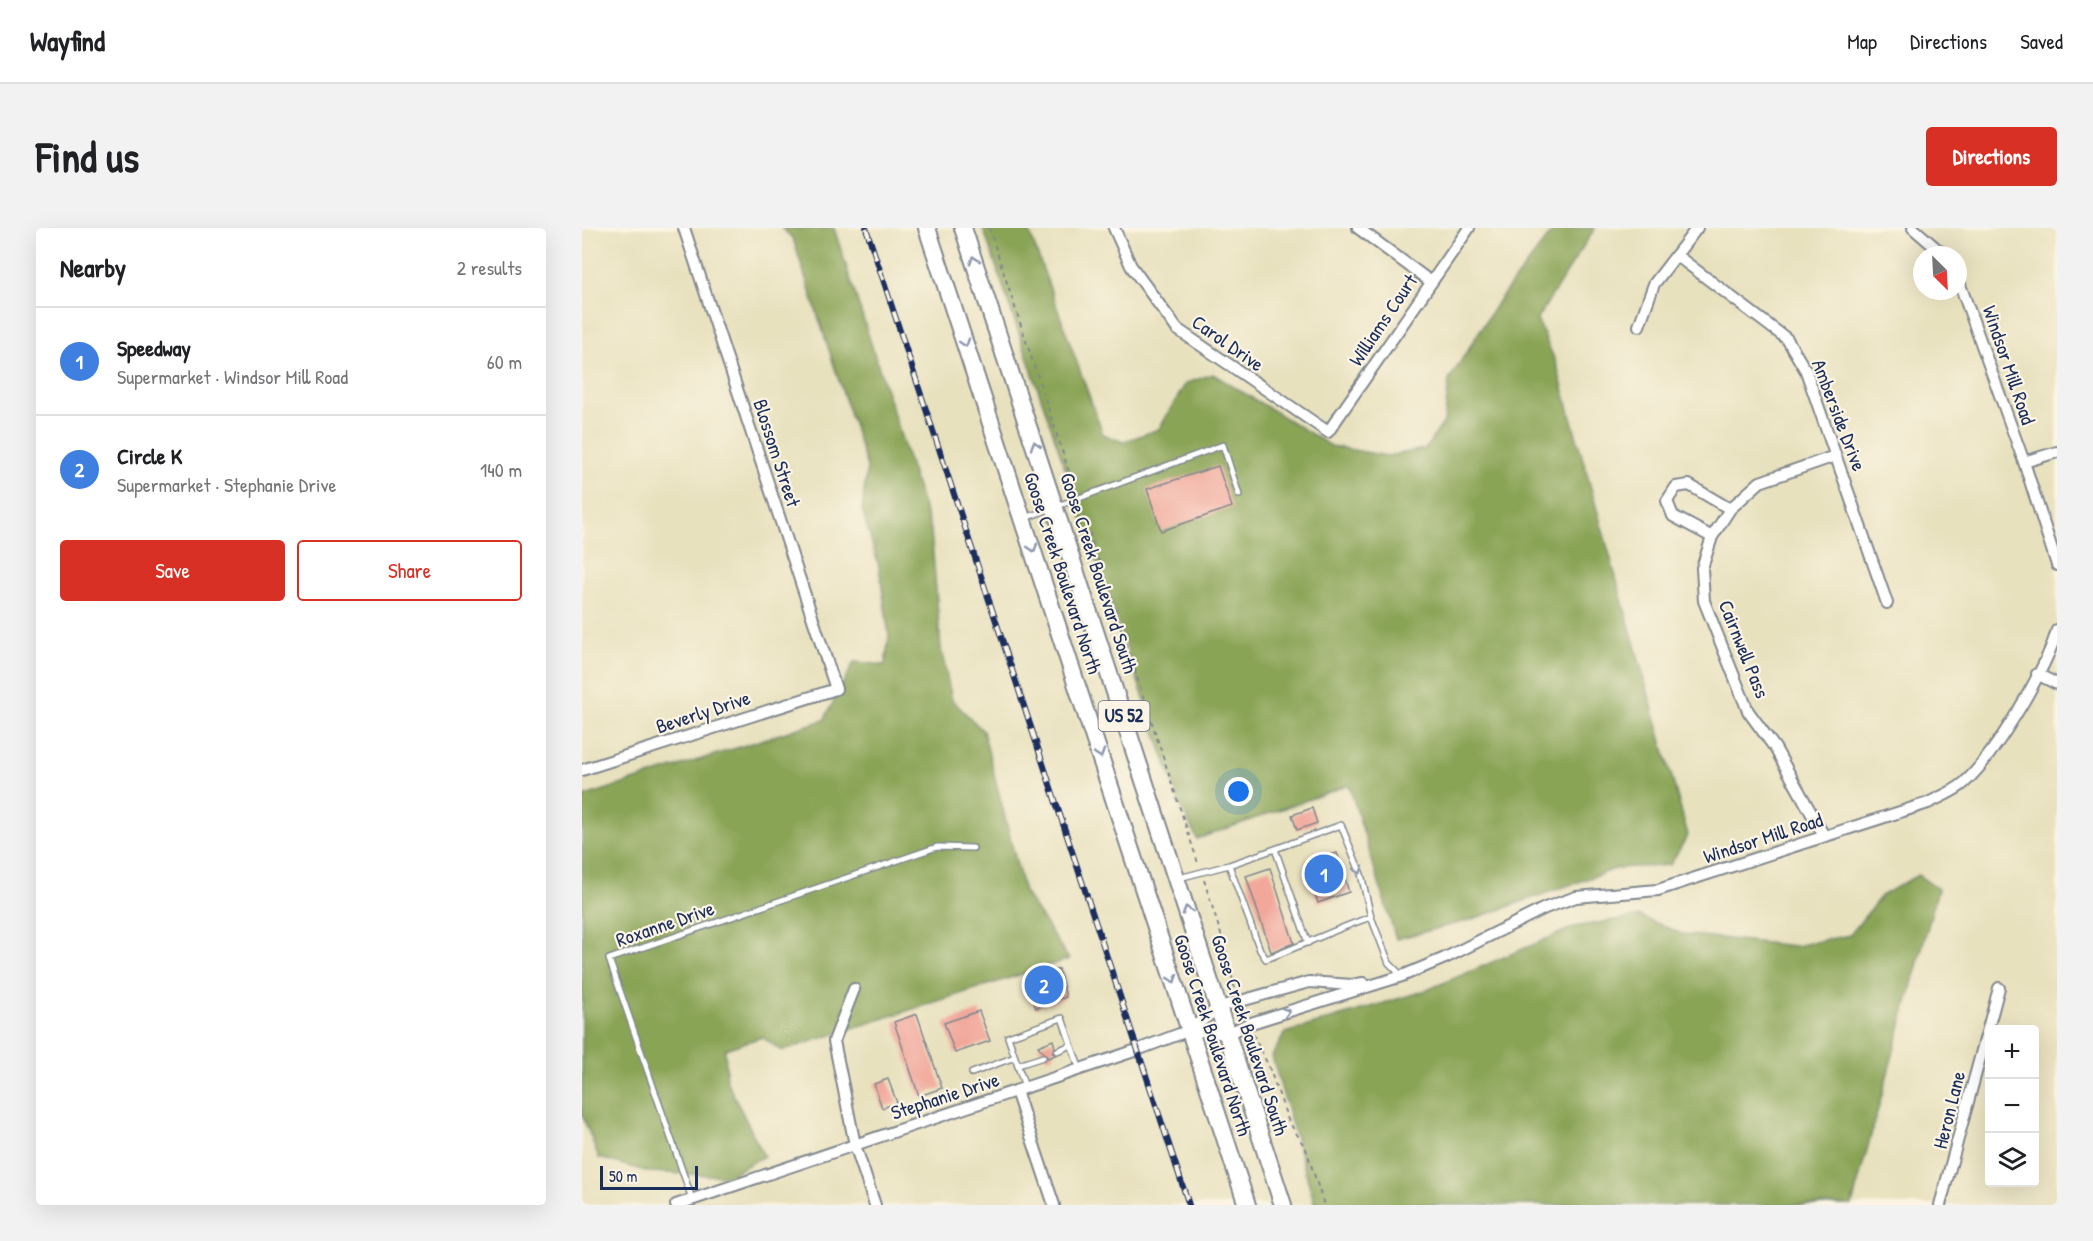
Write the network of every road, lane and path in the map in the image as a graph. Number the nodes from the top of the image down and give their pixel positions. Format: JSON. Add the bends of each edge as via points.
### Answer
{"nodes":[{"id":1,"x":684,"y":228,"type":"edge"},
{"id":2,"x":927,"y":228,"type":"edge"},
{"id":3,"x":963,"y":228,"type":"edge"},
{"id":4,"x":989,"y":228,"type":"edge"},
{"id":5,"x":1114,"y":228,"type":"edge"},
{"id":6,"x":1358,"y":228,"type":"edge"},
{"id":7,"x":1469,"y":228,"type":"edge"},
{"id":8,"x":1697,"y":228,"type":"edge"},
{"id":9,"x":1913,"y":228,"type":"edge"},
{"id":10,"x":1934,"y":246,"type":"edge"},
{"id":11,"x":1676,"y":255,"type":"junction"},
{"id":12,"x":1431,"y":282,"type":"junction"},
{"id":13,"x":1966,"y":300,"type":"edge"},
{"id":14,"x":1639,"y":326,"type":"dead end"},
{"id":15,"x":1328,"y":432,"type":"joint"},
{"id":16,"x":2057,"y":452,"type":"edge"},
{"id":17,"x":1835,"y":456,"type":"junction"},
{"id":18,"x":2024,"y":462,"type":"junction"},
{"id":19,"x":1239,"y":495,"type":"dead end"},
{"id":20,"x":1078,"y":500,"type":"junction"},
{"id":21,"x":1056,"y":507,"type":"junction"},
{"id":22,"x":1730,"y":509,"type":"junction"},
{"id":23,"x":1023,"y":519,"type":"junction"},
{"id":24,"x":1712,"y":537,"type":"junction"},
{"id":25,"x":2057,"y":565,"type":"edge"},
{"id":26,"x":1887,"y":603,"type":"dead end"},
{"id":27,"x":2057,"y":630,"type":"edge"},
{"id":28,"x":2037,"y":674,"type":"junction"},
{"id":29,"x":2057,"y":684,"type":"edge"},
{"id":30,"x":836,"y":689,"type":"joint"},
{"id":31,"x":582,"y":770,"type":"edge"},
{"id":32,"x":1824,"y":836,"type":"junction"},
{"id":33,"x":973,"y":848,"type":"dead end"},
{"id":34,"x":1275,"y":849,"type":"junction"},
{"id":35,"x":1229,"y":865,"type":"junction"},
{"id":36,"x":1201,"y":872,"type":"junction"},
{"id":37,"x":1177,"y":879,"type":"junction"},
{"id":38,"x":1371,"y":917,"type":"junction"},
{"id":39,"x":1308,"y":943,"type":"junction"},
{"id":40,"x":1402,"y":976,"type":"junction"},
{"id":41,"x":1999,"y":988,"type":"dead end"},
{"id":42,"x":854,"y":989,"type":"dead end"},
{"id":43,"x":1239,"y":1001,"type":"junction"},
{"id":44,"x":1219,"y":1007,"type":"junction"},
{"id":45,"x":1248,"y":1024,"type":"junction"},
{"id":46,"x":1190,"y":1030,"type":"junction"},
{"id":47,"x":1228,"y":1034,"type":"junction"},
{"id":48,"x":1071,"y":1046,"type":"junction"},
{"id":49,"x":1057,"y":1051,"type":"dead end"},
{"id":50,"x":1015,"y":1057,"type":"junction"},
{"id":51,"x":1043,"y":1057,"type":"dead end"},
{"id":52,"x":1018,"y":1065,"type":"junction"},
{"id":53,"x":1080,"y":1070,"type":"junction"},
{"id":54,"x":972,"y":1073,"type":"dead end"},
{"id":55,"x":1021,"y":1090,"type":"junction"},
{"id":56,"x":855,"y":1145,"type":"junction"},
{"id":57,"x":693,"y":1202,"type":"edge"},
{"id":58,"x":676,"y":1205,"type":"edge"},
{"id":59,"x":874,"y":1205,"type":"edge"},
{"id":60,"x":1054,"y":1205,"type":"edge"},
{"id":61,"x":1247,"y":1205,"type":"edge"},
{"id":62,"x":1283,"y":1205,"type":"edge"},
{"id":63,"x":1324,"y":1205,"type":"edge"},
{"id":64,"x":1940,"y":1205,"type":"edge"}],
"edges":[{"from":1,"to":30,"type":"street","name":"Blossom Street"},
{"from":2,"to":23,"type":"highway","name":"Goose Creek Boulevard North","number":"US 52","one_way":true},
{"from":21,"to":3,"type":"highway","name":"Goose Creek Boulevard South","number":"US 52","one_way":true},
{"from":4,"to":20,"type":"path"},
{"from":5,"to":15,"type":"street","name":"Carol Drive","via":[[1131,266],[1177,329]]},
{"from":6,"to":12,"type":"street"},
{"from":7,"to":12,"type":"street","name":"Williams Court"},
{"from":8,"to":11,"type":"street"},
{"from":9,"to":10,"type":"street"},
{"from":11,"to":14,"type":"street","via":[[1654,284]]},
{"from":11,"to":17,"type":"street","name":"Amberside Drive","via":[[1787,339],[1806,371]]},
{"from":12,"to":15,"type":"street","name":"Williams Court"},
{"from":13,"to":18,"type":"street","name":"Windsor Mill Road"},
{"from":16,"to":18,"type":"street"},
{"from":17,"to":22,"type":"street","name":"Cairnwell Pass","via":[[1760,482]]},
{"from":17,"to":26,"type":"street","name":"Amberside Drive"},
{"from":18,"to":25,"type":"street","name":"Windsor Mill Road"},
{"from":19,"to":20,"type":"lane","via":[[1223,445]]},
{"from":20,"to":21,"type":"lane"},
{"from":20,"to":36,"type":"path"},
{"from":21,"to":23,"type":"lane"},
{"from":21,"to":37,"type":"highway","name":"Goose Creek Boulevard South","number":"US 52"},
{"from":22,"to":24,"type":"street","name":"Cairnwell Pass"},
{"from":22,"to":24,"type":"street","via":[[1689,485],[1676,487],[1667,501],[1673,516]]},
{"from":23,"to":46,"type":"highway","name":"Goose Creek Boulevard North","number":"US 52","one_way":true},
{"from":24,"to":32,"type":"street","name":"Cairnwell Pass","via":[[1702,568],[1704,601],[1748,711],[1780,756]]},
{"from":27,"to":28,"type":"street","name":"Windsor Mill Road"},
{"from":28,"to":29,"type":"street"},
{"from":28,"to":32,"type":"street","name":"Windsor Mill Road","via":[[1993,752],[1963,784],[1928,803]]},
{"from":30,"to":31,"type":"street","name":"Beverly Drive"},
{"from":32,"to":40,"type":"street","name":"Windsor Mill Road","via":[[1658,890],[1576,897]]},
{"from":33,"to":57,"type":"lane","name":"Roxanne Drive","via":[[937,847],[609,959]]},
{"from":34,"to":35,"type":"lane"},
{"from":34,"to":38,"type":"lane","one_way":true,"via":[[1341,825],[1361,874]]},
{"from":34,"to":39,"type":"lane"},
{"from":35,"to":36,"type":"lane"},
{"from":35,"to":39,"type":"lane","via":[[1266,959]]},
{"from":36,"to":37,"type":"lane"},
{"from":36,"to":43,"type":"path"},
{"from":44,"to":37,"type":"highway","name":"Goose Creek Boulevard South","number":"US 52","one_way":true},
{"from":38,"to":39,"type":"lane"},
{"from":38,"to":40,"type":"lane","via":[[1389,963]]},
{"from":40,"to":43,"type":"street","name":"Windsor Mill Road","via":[[1352,985],[1309,982]]},
{"from":45,"to":40,"type":"street","name":"Windsor Mill Road","one_way":true},
{"from":41,"to":64,"type":"street","name":"Heron Lane"},
{"from":42,"to":56,"type":"street","via":[[834,1041]]},
{"from":43,"to":44,"type":"street","name":"Windsor Mill Road"},
{"from":44,"to":46,"type":"street","name":"Stephanie Drive"},
{"from":44,"to":47,"type":"highway","name":"Goose Creek Boulevard South","number":"US 52"},
{"from":45,"to":47,"type":"street","name":"Windsor Mill Road"},
{"from":45,"to":63,"type":"path","via":[[1288,1120],[1305,1149]]},
{"from":46,"to":47,"type":"street"},
{"from":46,"to":53,"type":"street","name":"Stephanie Drive"},
{"from":46,"to":61,"type":"highway","name":"Goose Creek Boulevard North","number":"US 52"},
{"from":47,"to":62,"type":"highway","name":"Goose Creek Boulevard South","number":"US 52"},
{"from":48,"to":49,"type":"lane"},
{"from":48,"to":50,"type":"lane","via":[[1062,1018],[1008,1037]]},
{"from":48,"to":53,"type":"lane"},
{"from":50,"to":52,"type":"lane"},
{"from":50,"to":54,"type":"lane"},
{"from":51,"to":52,"type":"lane"},
{"from":52,"to":55,"type":"lane"},
{"from":53,"to":55,"type":"street","name":"Stephanie Drive"},
{"from":55,"to":56,"type":"street","name":"Stephanie Drive"},
{"from":55,"to":60,"type":"street"},
{"from":56,"to":57,"type":"street","name":"Stephanie Drive"},
{"from":56,"to":59,"type":"street"},
{"from":57,"to":58,"type":"street","name":"Stephanie Drive"}]}
